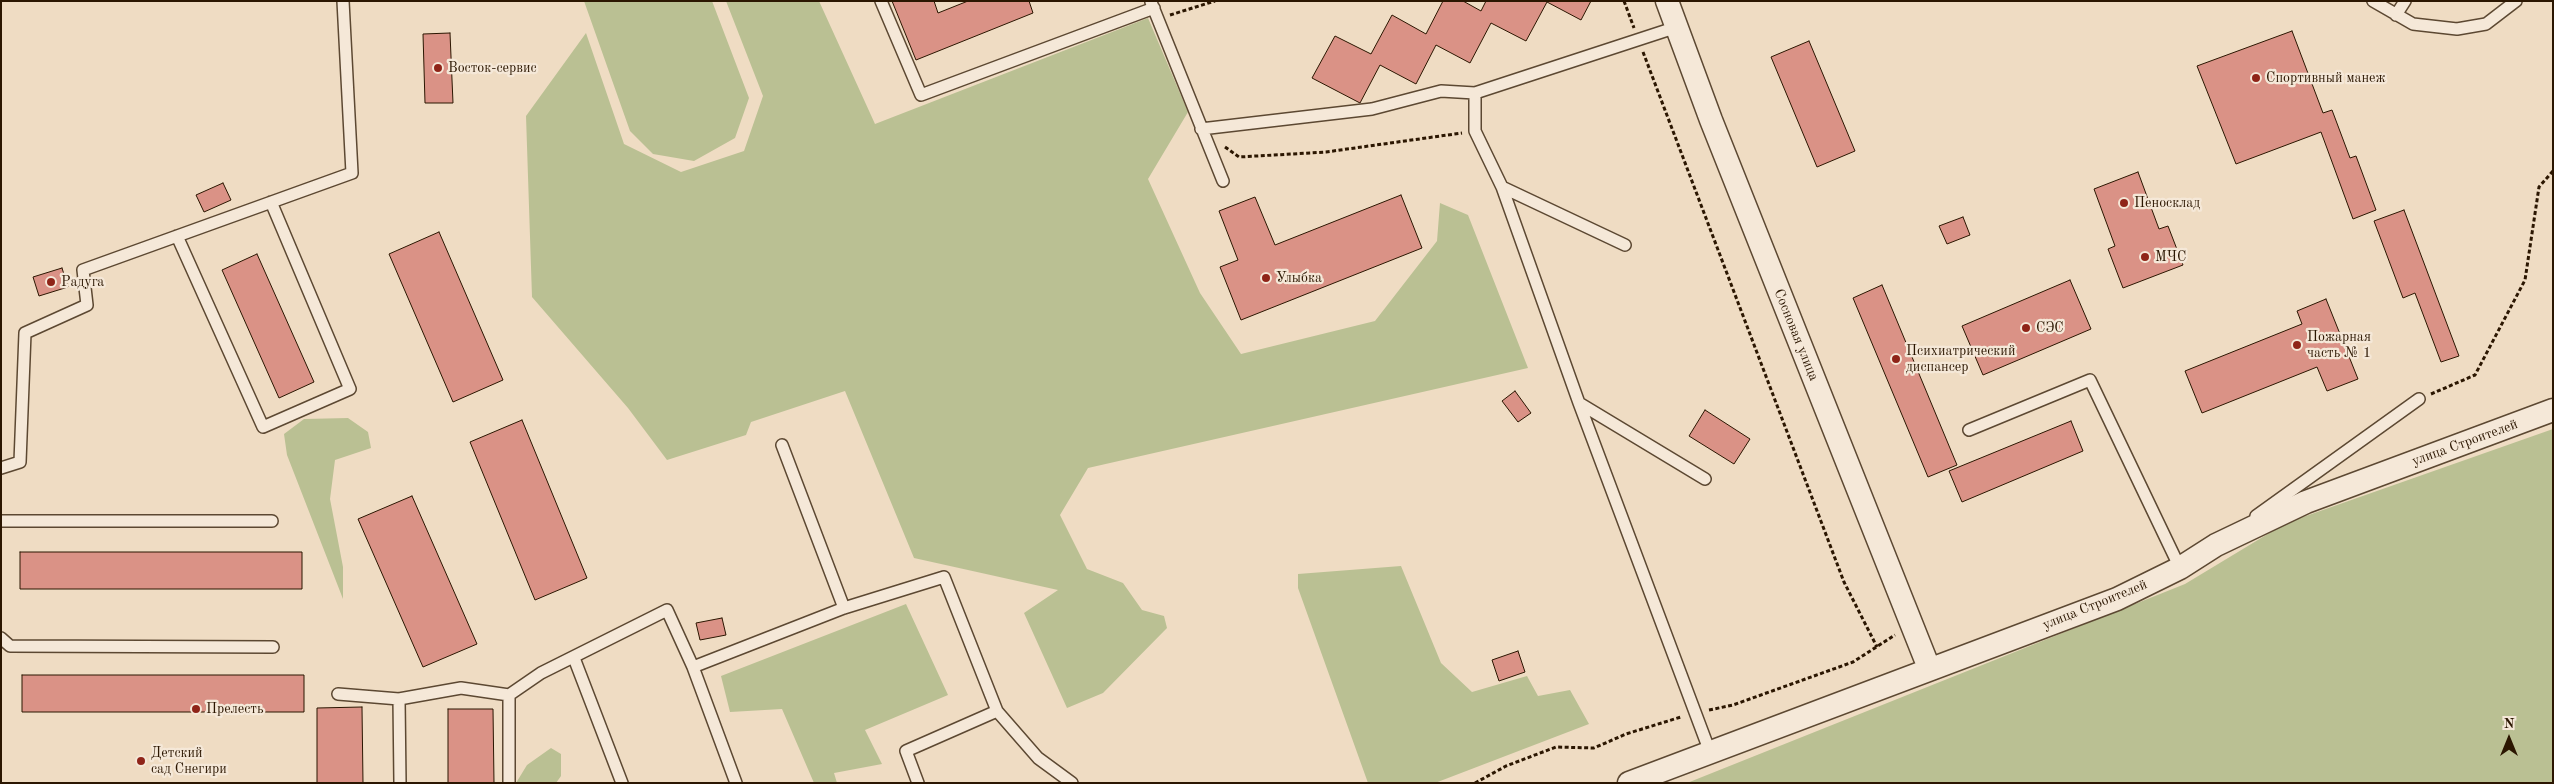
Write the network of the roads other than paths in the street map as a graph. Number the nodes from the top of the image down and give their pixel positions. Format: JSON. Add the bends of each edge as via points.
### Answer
{"nodes":[{"id":1,"x":343,"y":1,"type":"edge"},
{"id":2,"x":881,"y":1,"type":"edge"},
{"id":3,"x":1667,"y":1,"type":"edge"},
{"id":4,"x":2372,"y":1,"type":"edge"},
{"id":5,"x":2405,"y":1,"type":"edge"},
{"id":6,"x":2516,"y":1,"type":"edge"},
{"id":7,"x":1154,"y":9,"type":"edge"},
{"id":8,"x":2396,"y":15,"type":"junction"},
{"id":9,"x":1677,"y":27,"type":"junction"},
{"id":10,"x":1475,"y":93,"type":"junction"},
{"id":11,"x":1201,"y":129,"type":"junction"},
{"id":12,"x":1223,"y":181,"type":"dead end"},
{"id":13,"x":1502,"y":187,"type":"junction"},
{"id":14,"x":271,"y":202,"type":"junction"},
{"id":15,"x":177,"y":236,"type":"junction"},
{"id":16,"x":1624,"y":245,"type":"dead end"},
{"id":17,"x":2419,"y":399,"type":"road end"},
{"id":18,"x":1579,"y":403,"type":"junction"},
{"id":19,"x":2553,"y":410,"type":"edge"},
{"id":20,"x":1969,"y":430,"type":"dead end"},
{"id":21,"x":782,"y":445,"type":"dead end"},
{"id":22,"x":1,"y":468,"type":"edge"},
{"id":23,"x":1705,"y":479,"type":"dead end"},
{"id":24,"x":1,"y":521,"type":"edge"},
{"id":25,"x":272,"y":521,"type":"dead end"},
{"id":26,"x":2216,"y":545,"type":"junction"},
{"id":27,"x":2180,"y":568,"type":"junction"},
{"id":28,"x":844,"y":608,"type":"junction"},
{"id":29,"x":1,"y":638,"type":"edge"},
{"id":30,"x":273,"y":647,"type":"dead end"},
{"id":31,"x":574,"y":658,"type":"junction"},
{"id":32,"x":693,"y":667,"type":"junction"},
{"id":33,"x":1929,"y":668,"type":"junction"},
{"id":34,"x":338,"y":694,"type":"dead end"},
{"id":35,"x":509,"y":695,"type":"junction"},
{"id":36,"x":399,"y":699,"type":"junction"},
{"id":37,"x":997,"y":710,"type":"junction"},
{"id":38,"x":1710,"y":752,"type":"junction"},
{"id":39,"x":400,"y":783,"type":"edge"},
{"id":40,"x":509,"y":783,"type":"edge"},
{"id":41,"x":622,"y":783,"type":"edge"},
{"id":42,"x":736,"y":783,"type":"edge"},
{"id":43,"x":918,"y":783,"type":"edge"},
{"id":44,"x":1072,"y":783,"type":"edge"},
{"id":45,"x":1630,"y":783,"type":"edge"}],
"edges":[{"from":1,"to":14,"type":"lane","via":[[352,173]]},
{"from":2,"to":7,"type":"lane","via":[[921,95]]},
{"from":3,"to":9,"type":"street","name":"Сосновая улица"},
{"from":4,"to":8,"type":"lane"},
{"from":5,"to":8,"type":"lane"},
{"from":6,"to":8,"type":"lane","via":[[2486,24],[2458,29],[2413,24]]},
{"from":7,"to":11,"type":"lane"},
{"from":9,"to":10,"type":"lane"},
{"from":9,"to":33,"type":"street","name":"Сосновая улица"},
{"from":10,"to":11,"type":"lane","via":[[1441,91],[1372,110]]},
{"from":10,"to":13,"type":"lane","via":[[1475,131]]},
{"from":11,"to":12,"type":"lane"},
{"from":13,"to":16,"type":"lane"},
{"from":13,"to":18,"type":"lane"},
{"from":14,"to":15,"type":"lane"},
{"from":14,"to":15,"type":"lane","via":[[350,389],[263,427]]},
{"from":15,"to":22,"type":"lane","via":[[82,270],[87,305],[25,333],[20,462]]},
{"from":17,"to":26,"type":"lane"},
{"from":18,"to":23,"type":"lane"},
{"from":18,"to":38,"type":"lane"},
{"from":19,"to":26,"type":"street","name":"улица Строителей","via":[[2306,502]]},
{"from":20,"to":27,"type":"lane","via":[[2090,380]]},
{"from":21,"to":28,"type":"lane"},
{"from":24,"to":25,"type":"lane"},
{"from":26,"to":27,"type":"street","name":"улица Строителей"},
{"from":27,"to":33,"type":"street","name":"улица Строителей","via":[[2117,599]]},
{"from":28,"to":32,"type":"lane"},
{"from":28,"to":37,"type":"lane","via":[[944,577]]},
{"from":29,"to":30,"type":"lane","via":[[10,646]]},
{"from":31,"to":32,"type":"lane","via":[[667,610]]},
{"from":31,"to":35,"type":"lane","via":[[541,673]]},
{"from":31,"to":41,"type":"lane"},
{"from":32,"to":42,"type":"lane"},
{"from":33,"to":38,"type":"street","name":"улица Строителей"},
{"from":34,"to":36,"type":"lane"},
{"from":35,"to":36,"type":"lane","via":[[461,688]]},
{"from":35,"to":40,"type":"lane"},
{"from":36,"to":39,"type":"lane"},
{"from":37,"to":43,"type":"lane","via":[[906,751]]},
{"from":37,"to":44,"type":"lane","via":[[1038,758]]},
{"from":38,"to":45,"type":"street","name":"улица Строителей"}]}
